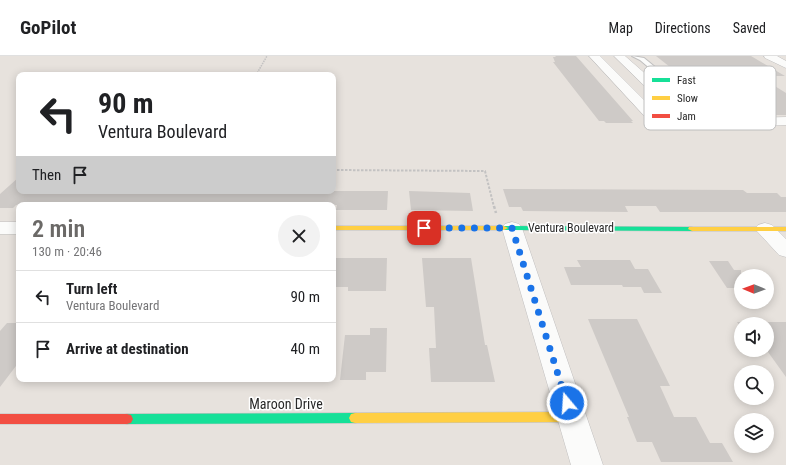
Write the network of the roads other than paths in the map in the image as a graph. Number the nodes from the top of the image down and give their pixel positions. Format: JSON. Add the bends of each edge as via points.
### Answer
{"nodes":[{"id":1,"x":594,"y":56,"type":"edge"},
{"id":2,"x":619,"y":56,"type":"edge"},
{"id":3,"x":635,"y":56,"type":"edge"},
{"id":4,"x":769,"y":56,"type":"edge"},
{"id":5,"x":786,"y":65,"type":"edge"},
{"id":6,"x":651,"y":66,"type":"edge"},
{"id":7,"x":644,"y":79,"type":"edge"},
{"id":8,"x":630,"y":94,"type":"junction"},
{"id":9,"x":644,"y":94,"type":"edge"},
{"id":10,"x":644,"y":109,"type":"edge"},
{"id":11,"x":776,"y":121,"type":"edge"},
{"id":12,"x":786,"y":121,"type":"edge"},
{"id":13,"x":0,"y":228,"type":"edge"},
{"id":14,"x":16,"y":228,"type":"edge"},
{"id":15,"x":336,"y":228,"type":"edge"},
{"id":16,"x":506,"y":228,"type":"junction"},
{"id":17,"x":765,"y":229,"type":"junction"},
{"id":18,"x":786,"y":229,"type":"edge"},
{"id":19,"x":786,"y":251,"type":"edge"},
{"id":20,"x":572,"y":417,"type":"junction"},
{"id":21,"x":0,"y":419,"type":"edge"},
{"id":22,"x":587,"y":465,"type":"edge"}],
"edges":[{"from":1,"to":8,"type":"street"},
{"from":2,"to":7,"type":"street"},
{"from":3,"to":6,"type":"lane"},
{"from":4,"to":5,"type":"street"},
{"from":8,"to":9,"type":"street"},
{"from":8,"to":10,"type":"street"},
{"from":11,"to":12,"type":"street"},
{"from":13,"to":14,"type":"street"},
{"from":15,"to":16,"type":"street","name":"Ventura Boulevard"},
{"from":16,"to":17,"type":"street","name":"Ventura Boulevard"},
{"from":16,"to":20,"type":"street"},
{"from":17,"to":18,"type":"street","name":"Ventura Boulevard"},
{"from":17,"to":19,"type":"street"},
{"from":20,"to":21,"type":"street","name":"Maroon Drive"},
{"from":20,"to":22,"type":"street"}]}
